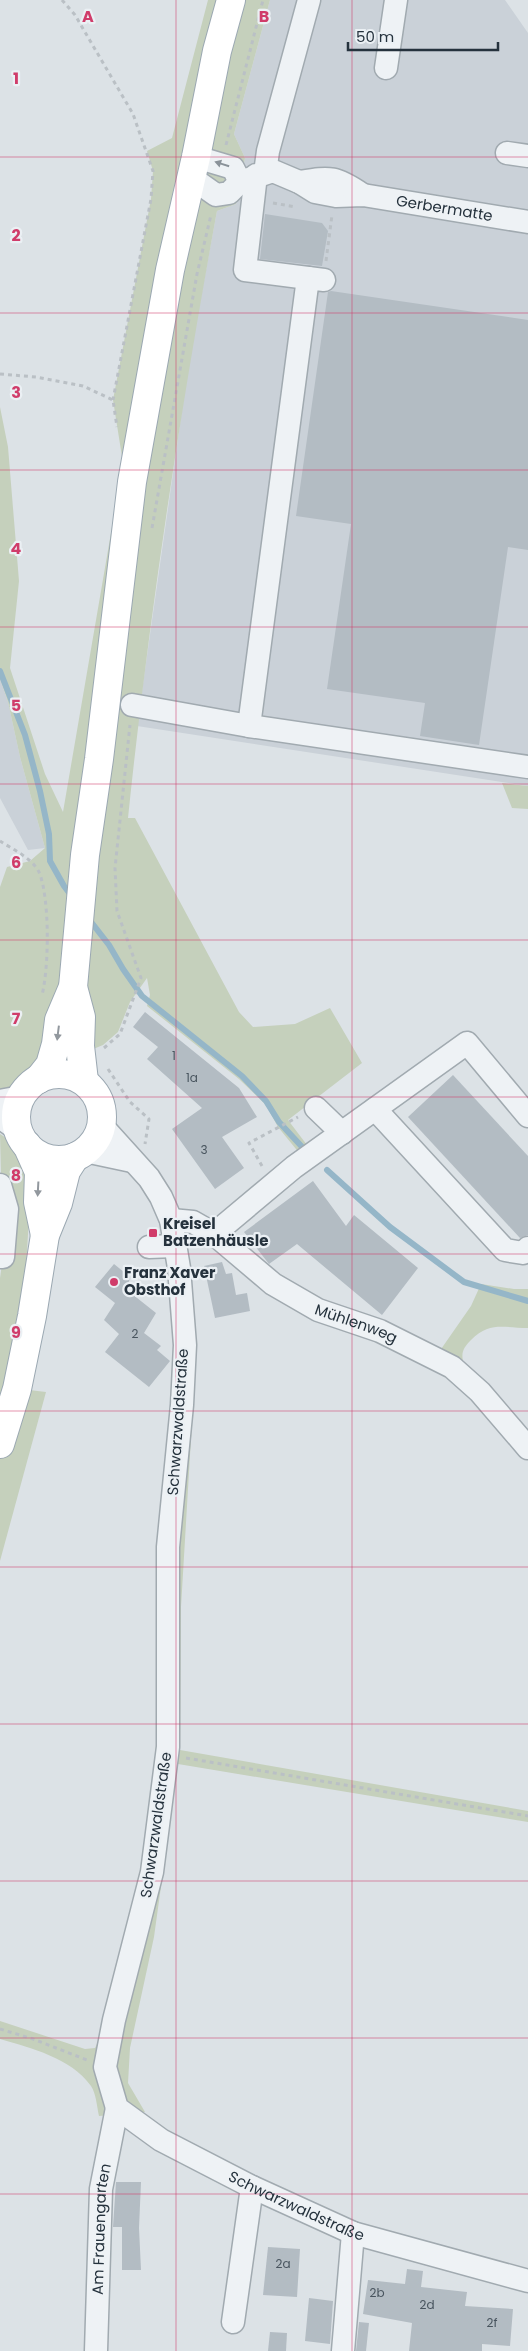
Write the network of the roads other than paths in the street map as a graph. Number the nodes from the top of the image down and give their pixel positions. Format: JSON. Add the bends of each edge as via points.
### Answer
{"nodes":[{"id":1,"x":231,"y":0,"type":"edge"},
{"id":2,"x":396,"y":0,"type":"edge"},
{"id":3,"x":313,"y":5,"type":"edge"},
{"id":4,"x":386,"y":68,"type":"dead end"},
{"id":5,"x":194,"y":167,"type":"junction"},
{"id":6,"x":258,"y":180,"type":"junction"},
{"id":7,"x":528,"y":222,"type":"edge"},
{"id":8,"x":132,"y":705,"type":"road end"},
{"id":9,"x":249,"y":726,"type":"junction"},
{"id":10,"x":528,"y":767,"type":"edge"},
{"id":11,"x":73,"y":987,"type":"junction"},
{"id":12,"x":84,"y":1081,"type":"junction"},
{"id":13,"x":20,"y":1092,"type":"edge"},
{"id":14,"x":316,"y":1108,"type":"dead end"},
{"id":15,"x":375,"y":1109,"type":"junction"},
{"id":16,"x":528,"y":1116,"type":"edge"},
{"id":17,"x":102,"y":1126,"type":"junction"},
{"id":18,"x":15,"y":1131,"type":"edge"},
{"id":19,"x":342,"y":1133,"type":"junction"},
{"id":20,"x":80,"y":1154,"type":"junction"},
{"id":21,"x":134,"y":1163,"type":"junction"},
{"id":22,"x":0,"y":1185,"type":"edge"},
{"id":23,"x":171,"y":1220,"type":"junction"},
{"id":24,"x":214,"y":1234,"type":"junction"},
{"id":25,"x":45,"y":1235,"type":"junction"},
{"id":26,"x":175,"y":1246,"type":"junction"},
{"id":27,"x":149,"y":1247,"type":"dead end"},
{"id":28,"x":528,"y":1248,"type":"edge"},
{"id":29,"x":0,"y":1257,"type":"edge"},
{"id":30,"x":0,"y":1444,"type":"edge"},
{"id":31,"x":528,"y":1448,"type":"edge"},
{"id":32,"x":117,"y":2108,"type":"junction"},
{"id":33,"x":252,"y":2187,"type":"junction"},
{"id":34,"x":353,"y":2233,"type":"junction"},
{"id":35,"x":528,"y":2281,"type":"edge"},
{"id":36,"x":233,"y":2322,"type":"dead end"},
{"id":37,"x":96,"y":2351,"type":"edge"},
{"id":38,"x":343,"y":2351,"type":"edge"}],
"edges":[{"from":1,"to":5,"type":"main road","via":[[217,51]]},
{"from":2,"to":4,"type":"street"},
{"from":3,"to":6,"type":"street"},
{"from":3,"to":6,"type":"street","via":[[287,128]]},
{"from":6,"to":5,"type":"street","name":"Gerbermatte","one_way":true,"via":[[223,164]]},
{"from":5,"to":6,"type":"street","via":[[216,195]]},
{"from":5,"to":11,"type":"main road","via":[[170,270],[132,482],[85,855]]},
{"from":6,"to":7,"type":"street","name":"Gerbermatte","via":[[299,182],[327,178],[343,181],[363,195]]},
{"from":6,"to":9,"type":"street","via":[[245,270],[316,279]]},
{"from":8,"to":9,"type":"street"},
{"from":9,"to":10,"type":"street"},
{"from":11,"to":12,"type":"main road","via":[[92,1047]]},
{"from":11,"to":13,"type":"main road","one_way":true,"via":[[59,1020],[50,1065]]},
{"from":12,"to":13,"type":"main road","via":[[66,1074],[48,1075]]},
{"from":12,"to":17,"type":"main road","via":[[99,1101]]},
{"from":13,"to":18,"type":"main road"},
{"from":14,"to":19,"type":"street"},
{"from":15,"to":16,"type":"street","via":[[467,1043]]},
{"from":15,"to":19,"type":"street"},
{"from":15,"to":28,"type":"street","via":[[505,1250],[523,1253]]},
{"from":17,"to":20,"type":"main road","via":[[92,1144]]},
{"from":17,"to":21,"type":"street","name":"Schwarzwaldstraße"},
{"from":18,"to":20,"type":"main road","via":[[34,1151],[49,1158],[58,1160]]},
{"from":18,"to":25,"type":"main road","one_way":true,"via":[[39,1172],[38,1202]]},
{"from":19,"to":24,"type":"street","via":[[272,1184]]},
{"from":20,"to":21,"type":"street"},
{"from":20,"to":25,"type":"main road","via":[[66,1171]]},
{"from":21,"to":23,"type":"street","name":"Schwarzwaldstraße","via":[[162,1197]]},
{"from":22,"to":29,"type":"street","via":[[7,1209],[3,1257]]},
{"from":23,"to":24,"type":"street","name":"Mühlenweg","via":[[193,1222]]},
{"from":23,"to":26,"type":"street","name":"Schwarzwaldstraße"},
{"from":24,"to":31,"type":"street","name":"Mühlenweg","via":[[273,1284],[318,1310],[380,1331],[452,1367],[480,1392]]},
{"from":25,"to":30,"type":"main road","via":[[17,1389]]},
{"from":26,"to":27,"type":"street"},
{"from":26,"to":32,"type":"street","name":"Schwarzwaldstraße","via":[[184,1344],[182,1405],[168,1547],[167,1755],[152,1872],[105,2067]]},
{"from":32,"to":33,"type":"street","name":"Schwarzwaldstraße","via":[[161,2140]]},
{"from":32,"to":37,"type":"street","name":"Am Frauengarten","via":[[100,2189]]},
{"from":33,"to":34,"type":"street","name":"Schwarzwaldstraße"},
{"from":33,"to":36,"type":"street"},
{"from":34,"to":35,"type":"street","name":"Schwarzwaldstraße"},
{"from":34,"to":38,"type":"street"}]}
